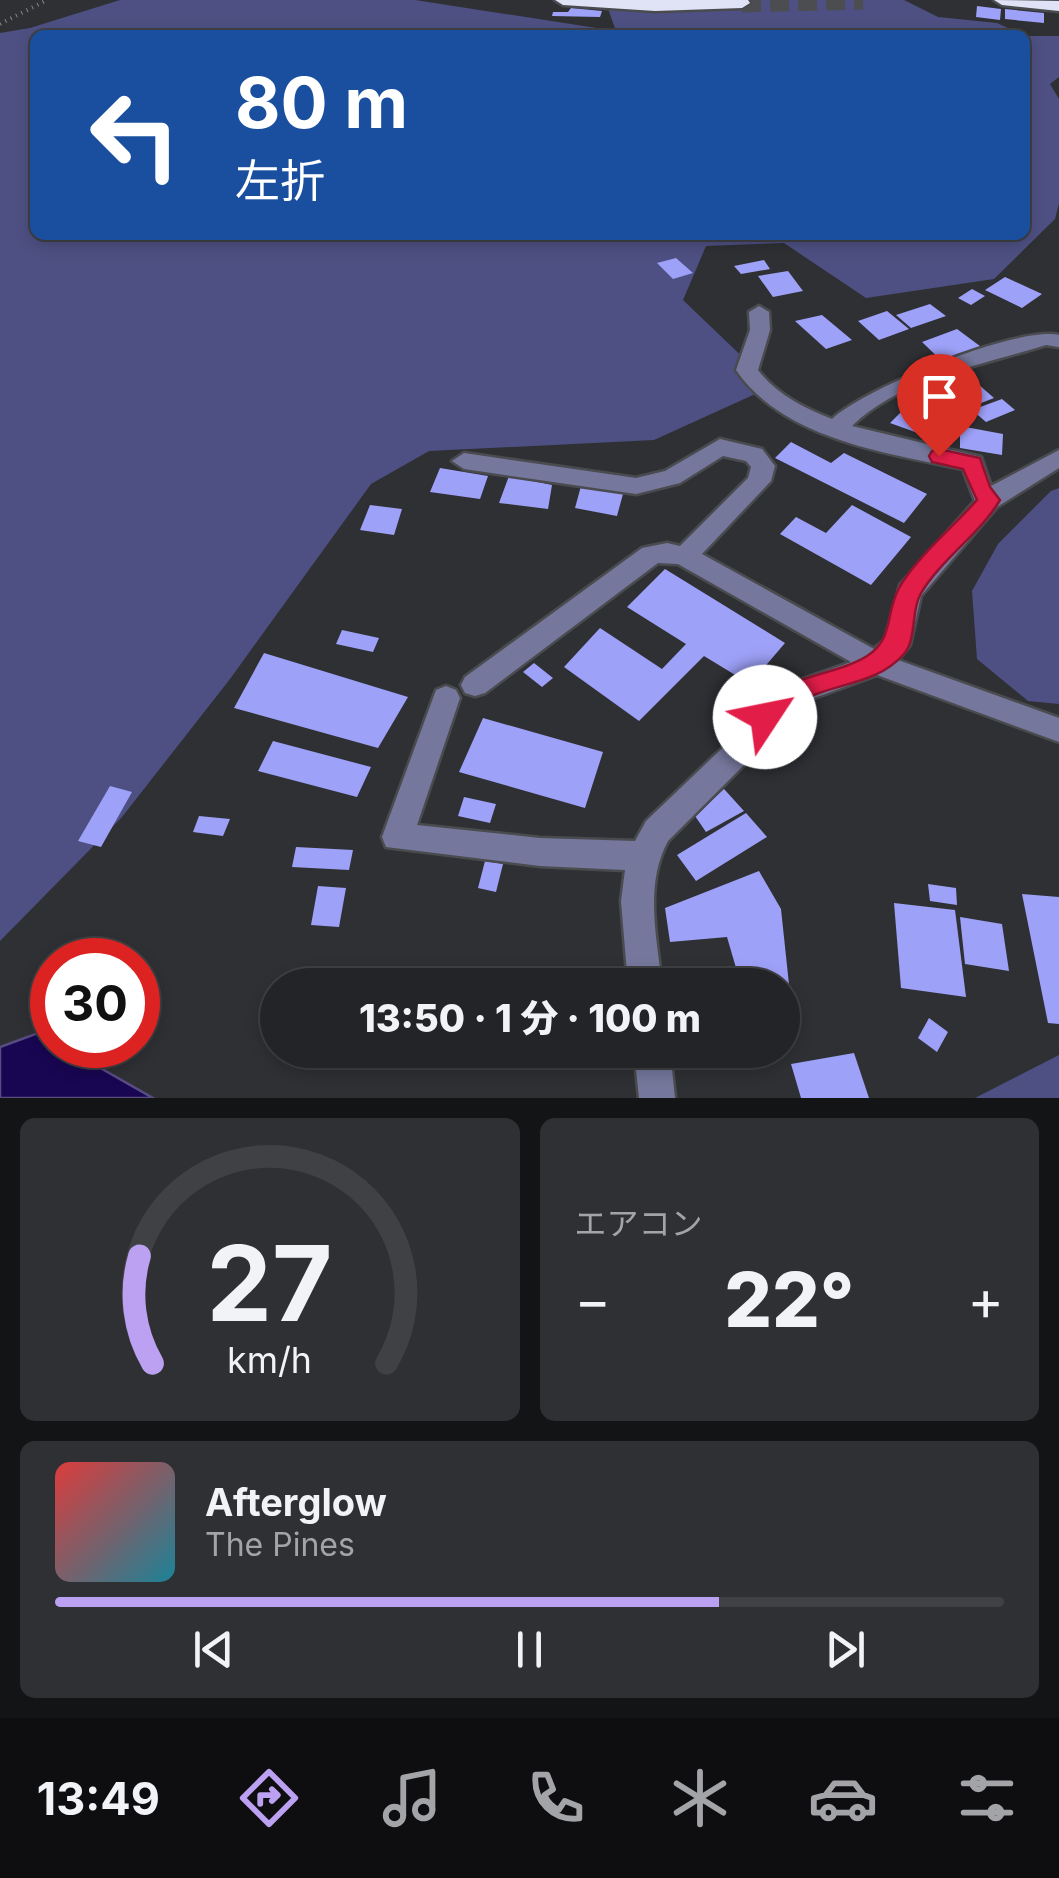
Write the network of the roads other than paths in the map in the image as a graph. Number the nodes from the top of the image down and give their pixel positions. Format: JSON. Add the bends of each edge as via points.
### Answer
{"nodes":[{"id":1,"x":563,"y":0,"type":"edge"},
{"id":2,"x":1002,"y":0,"type":"edge"},
{"id":3,"x":742,"y":3,"type":"dead end"},
{"id":4,"x":1059,"y":6,"type":"edge"},
{"id":5,"x":759,"y":312,"type":"dead end"},
{"id":6,"x":1059,"y":342,"type":"edge"},
{"id":7,"x":835,"y":428,"type":"junction"},
{"id":8,"x":1059,"y":458,"type":"edge"},
{"id":9,"x":464,"y":461,"type":"dead end"},
{"id":10,"x":990,"y":500,"type":"junction"},
{"id":11,"x":684,"y":556,"type":"junction"},
{"id":12,"x":876,"y":663,"type":"junction"},
{"id":13,"x":476,"y":685,"type":"dead end"},
{"id":14,"x":446,"y":698,"type":"dead end"},
{"id":15,"x":1057,"y":734,"type":"edge"},
{"id":16,"x":643,"y":856,"type":"junction"},
{"id":17,"x":643,"y":968,"type":"edge"},
{"id":18,"x":654,"y":1068,"type":"edge"},
{"id":19,"x":657,"y":1098,"type":"edge"}],
"edges":[{"from":1,"to":3,"type":"highway"},
{"from":2,"to":4,"type":"highway"},
{"from":5,"to":7,"type":"street","via":[[751,378]]},
{"from":6,"to":7,"type":"street","via":[[1045,338],[874,397]]},
{"from":7,"to":10,"type":"street","via":[[972,464]]},
{"from":8,"to":10,"type":"street"},
{"from":9,"to":11,"type":"street","via":[[636,486],[672,477],[720,447],[754,455],[763,466],[759,480]]},
{"from":10,"to":12,"type":"street","via":[[909,592],[896,645]]},
{"from":11,"to":12,"type":"street"},
{"from":11,"to":13,"type":"street","via":[[652,555]]},
{"from":12,"to":15,"type":"street"},
{"from":12,"to":16,"type":"street","via":[[785,697],[747,743],[672,812]]},
{"from":14,"to":16,"type":"street","via":[[397,837]]},
{"from":16,"to":17,"type":"street","via":[[637,901]]},
{"from":18,"to":19,"type":"street"}]}
